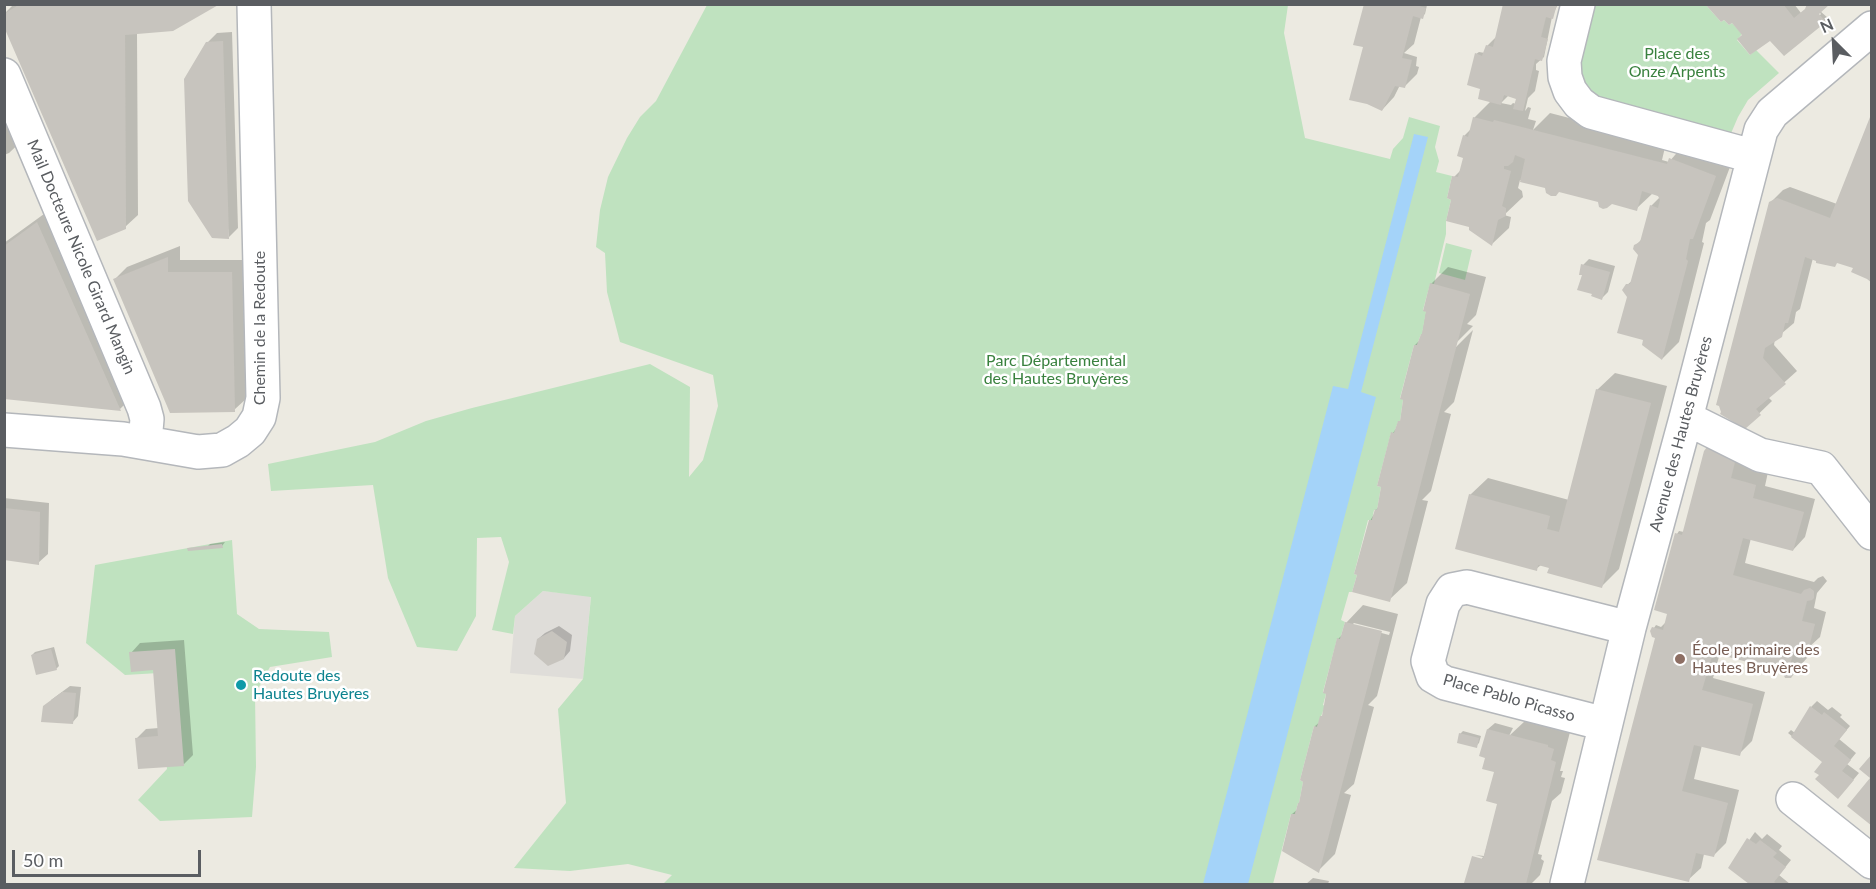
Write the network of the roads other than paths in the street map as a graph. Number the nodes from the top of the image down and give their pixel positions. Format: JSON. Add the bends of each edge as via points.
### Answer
{"nodes":[{"id":1,"x":254,"y":4,"type":"edge"},
{"id":2,"x":1578,"y":4,"type":"edge"},
{"id":3,"x":1872,"y":28,"type":"edge"},
{"id":4,"x":4,"y":75,"type":"edge"},
{"id":5,"x":1752,"y":156,"type":"junction"},
{"id":6,"x":1686,"y":418,"type":"junction"},
{"id":7,"x":4,"y":430,"type":"edge"},
{"id":8,"x":145,"y":442,"type":"junction"},
{"id":9,"x":1872,"y":532,"type":"edge"},
{"id":10,"x":1629,"y":628,"type":"junction"},
{"id":11,"x":1605,"y":724,"type":"junction"},
{"id":12,"x":1793,"y":799,"type":"dead end"},
{"id":13,"x":1872,"y":862,"type":"edge"},
{"id":14,"x":1567,"y":885,"type":"edge"}],
"edges":[{"from":1,"to":8,"type":"street","name":"Chemin de la Redoute","via":[[263,398],[259,417],[250,431],[222,450],[198,452]]},
{"from":2,"to":5,"type":"street","via":[[1564,61],[1570,91],[1580,104],[1591,112]]},
{"from":3,"to":5,"type":"street","name":"Avenue des Hautes Bruyères","via":[[1772,113]]},
{"from":4,"to":8,"type":"street","name":"Mail Docteure Nicole Girard Mangin","via":[[144,408]]},
{"from":5,"to":6,"type":"street","name":"Avenue des Hautes Bruyères"},
{"from":6,"to":9,"type":"street","via":[[1760,455],[1821,468]]},
{"from":6,"to":10,"type":"street","name":"Avenue des Hautes Bruyères"},
{"from":7,"to":8,"type":"street","name":"Chemin de la Redoute"},
{"from":10,"to":11,"type":"street","name":"Avenue des Hautes Bruyères"},
{"from":10,"to":11,"type":"street","name":"Place Pablo Picasso","via":[[1467,587],[1452,590],[1443,604],[1428,661],[1433,676],[1445,682]]},
{"from":11,"to":14,"type":"street","name":"Avenue des Hautes Bruyères"},
{"from":12,"to":13,"type":"street"}]}
